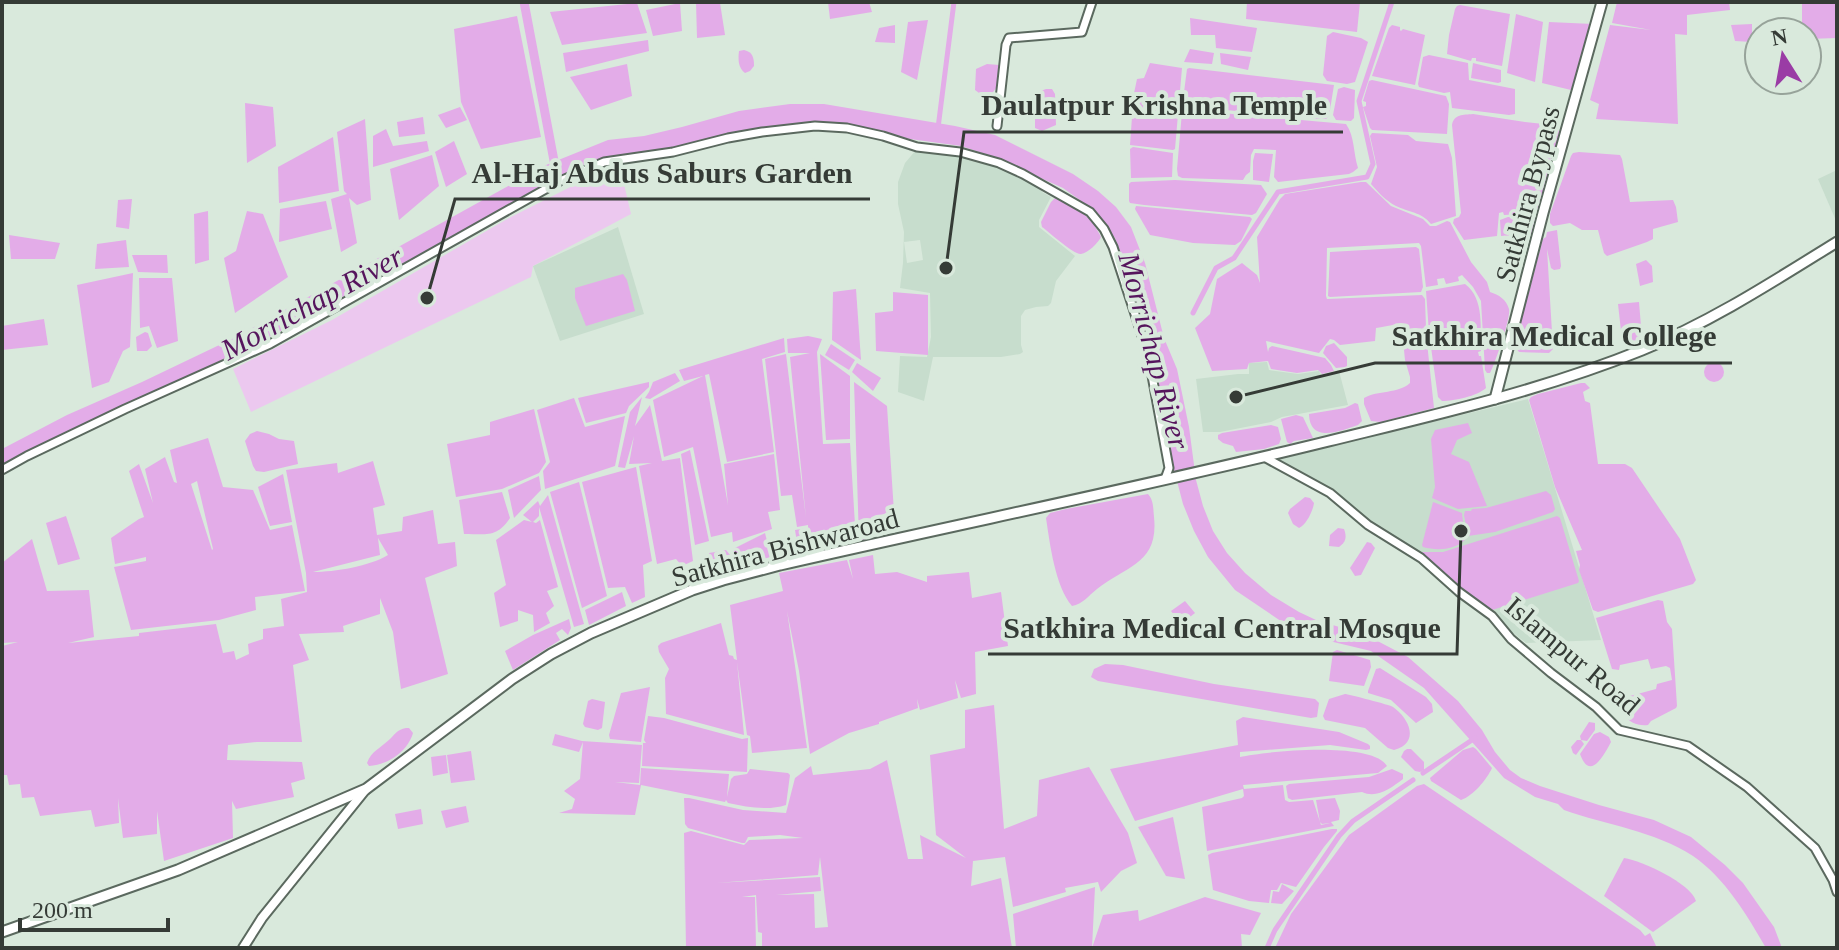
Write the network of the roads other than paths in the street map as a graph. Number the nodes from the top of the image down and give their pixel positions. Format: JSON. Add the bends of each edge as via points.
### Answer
{"nodes":[{"id":1,"x":1092,"y":2,"type":"edge"},
{"id":2,"x":1602,"y":2,"type":"edge"},
{"id":3,"x":997,"y":126,"type":"dead end"},
{"id":4,"x":1837,"y":242,"type":"edge"},
{"id":5,"x":1495,"y":399,"type":"junction"},
{"id":6,"x":1264,"y":457,"type":"junction"},
{"id":7,"x":2,"y":470,"type":"edge"},
{"id":8,"x":1166,"y":479,"type":"junction"},
{"id":9,"x":366,"y":789,"type":"junction"},
{"id":10,"x":1837,"y":892,"type":"edge"},
{"id":11,"x":2,"y":932,"type":"edge"},
{"id":12,"x":243,"y":948,"type":"edge"}],
"edges":[{"from":1,"to":3,"type":"street","via":[[1082,32],[1009,38]]},
{"from":2,"to":5,"type":"highway","name":"Satkhira Bypass"},
{"from":4,"to":5,"type":"highway","name":"Satkhira Bishwaroad","via":[[1709,318],[1644,349]]},
{"from":5,"to":6,"type":"highway","name":"Satkhira Bishwaroad"},
{"from":6,"to":8,"type":"highway","name":"Satkhira Bishwaroad"},
{"from":6,"to":10,"type":"street","name":"Islampur Road","via":[[1330,493],[1421,558],[1619,730],[1688,746],[1747,787],[1815,848]]},
{"from":7,"to":8,"type":"street","via":[[270,344],[560,181],[604,162],[815,126],[847,128],[999,163],[1090,212],[1113,247],[1148,354],[1169,468]]},
{"from":8,"to":9,"type":"highway","name":"Satkhira Bishwaroad","via":[[780,565],[692,590],[551,654]]},
{"from":9,"to":11,"type":"highway","name":"Satkhira Bishwaroad","via":[[178,870]]},
{"from":9,"to":12,"type":"main road"}]}
